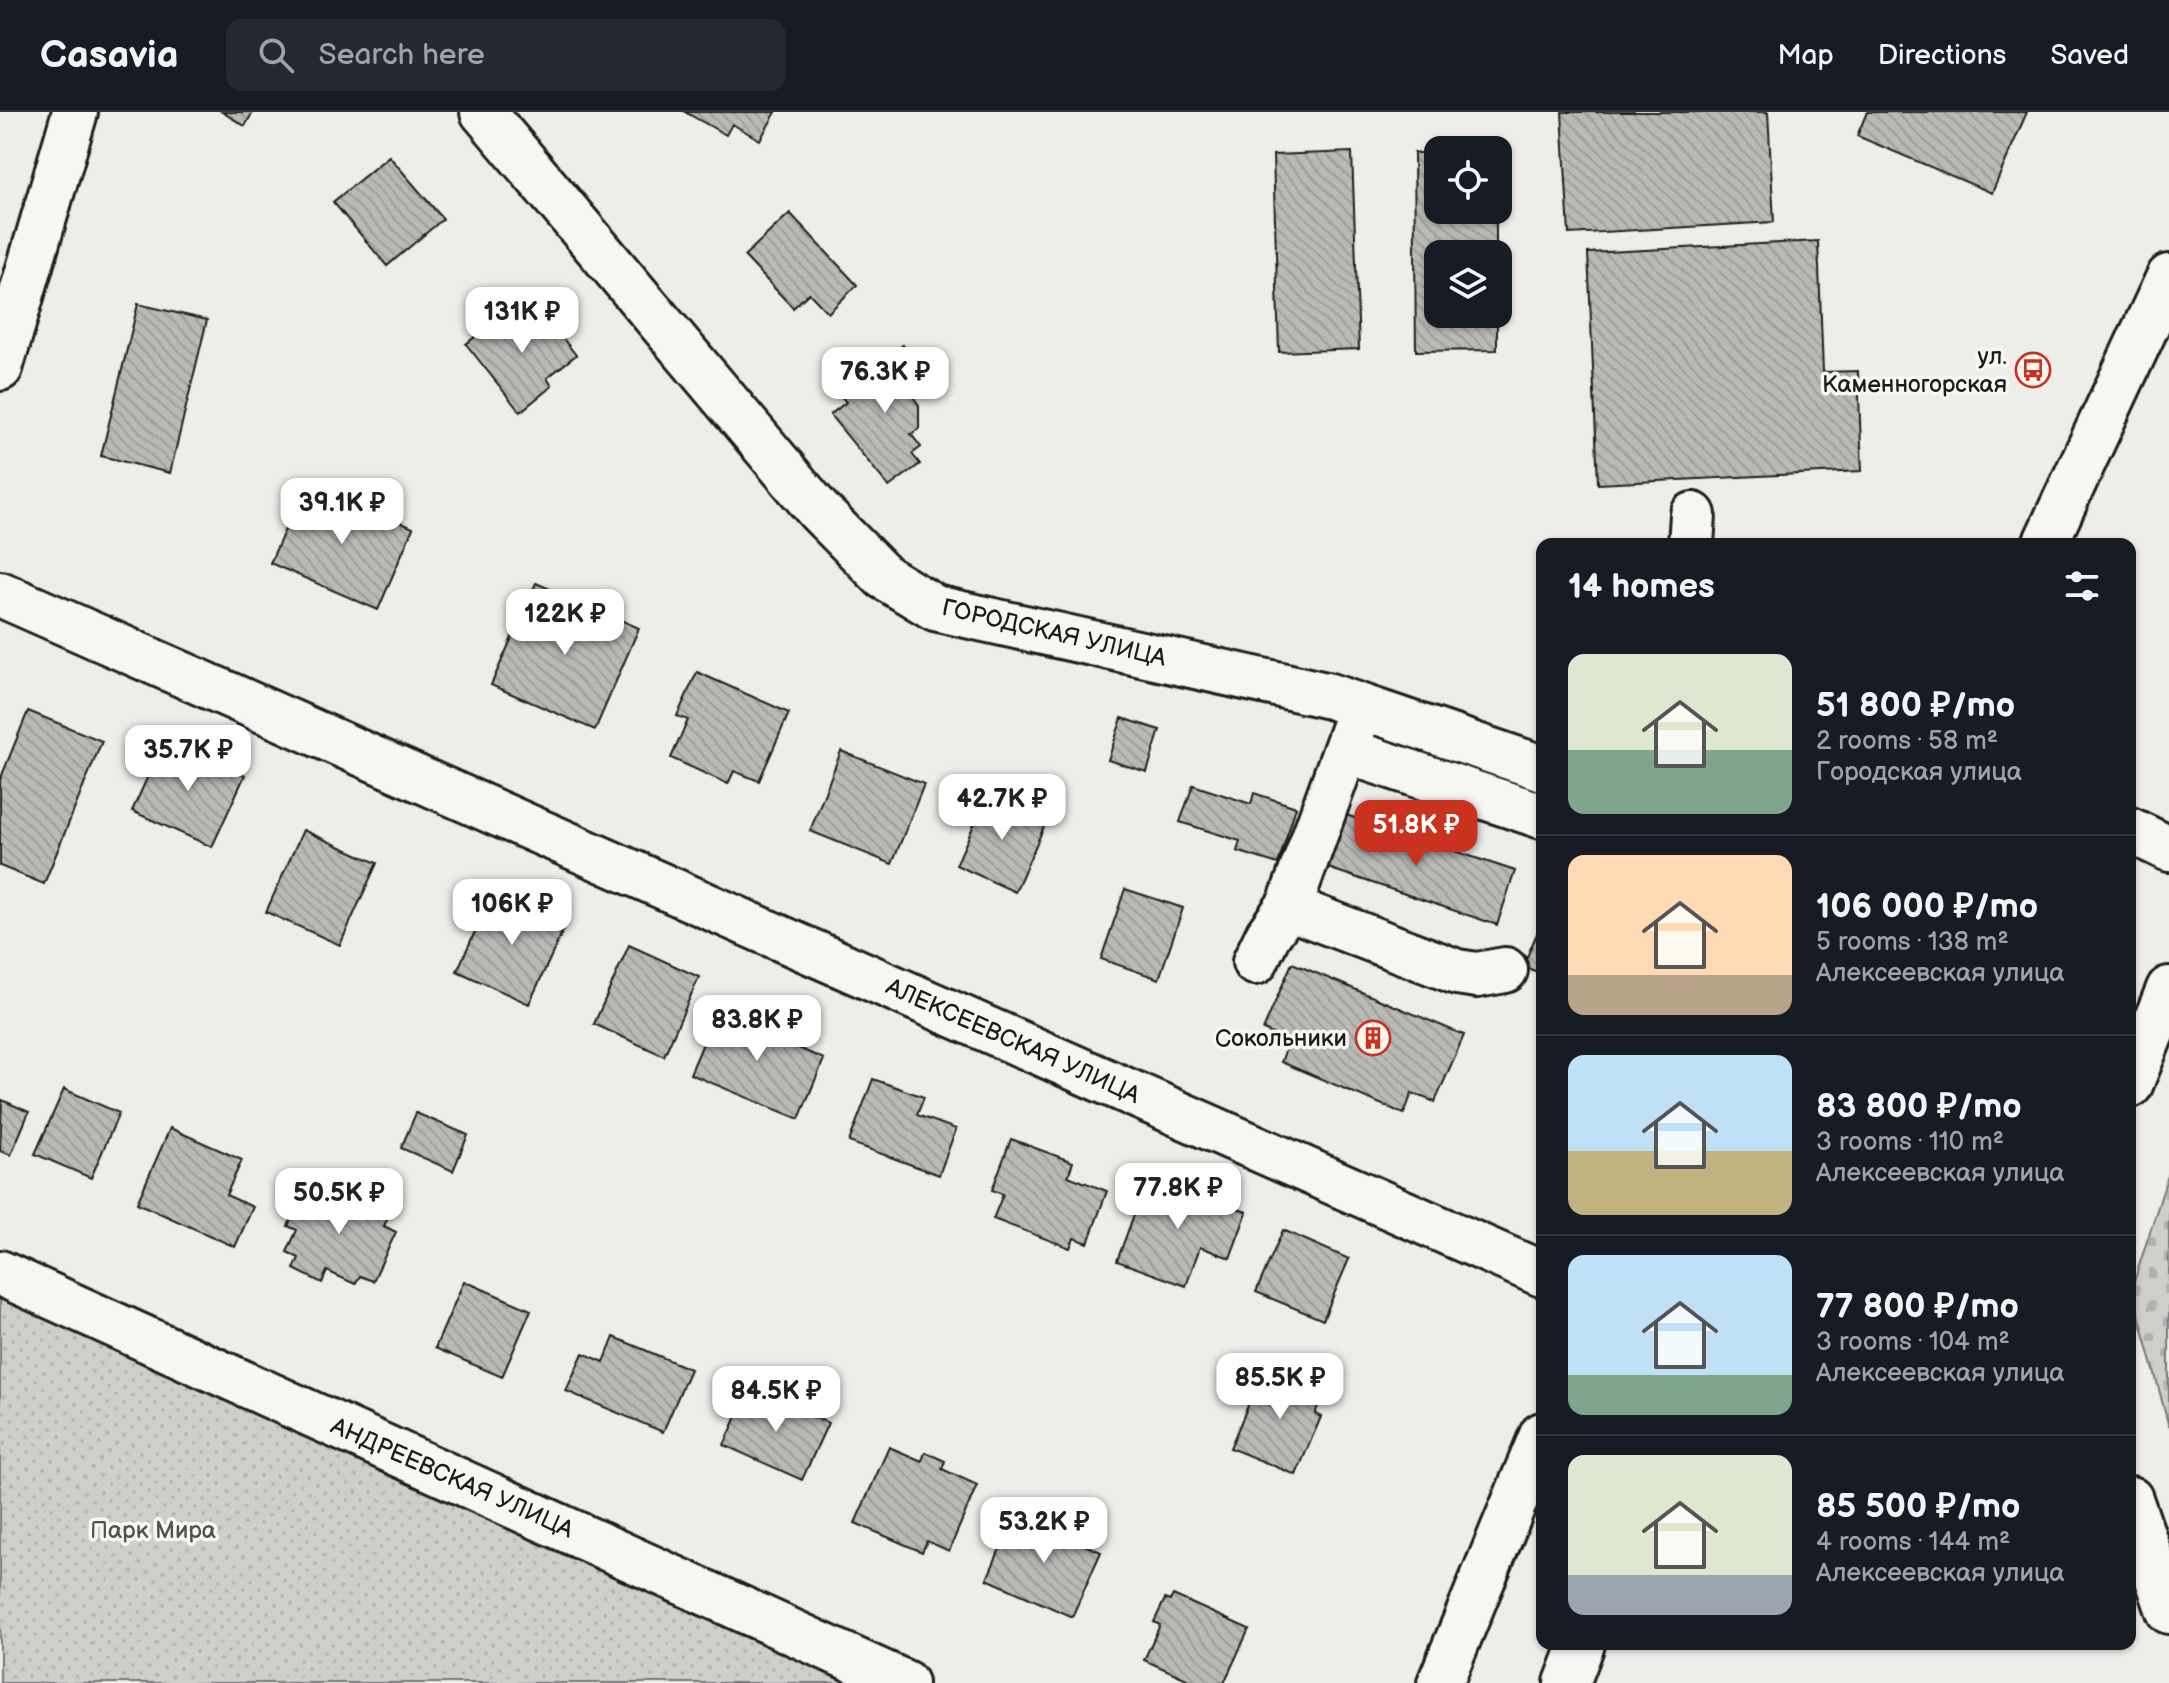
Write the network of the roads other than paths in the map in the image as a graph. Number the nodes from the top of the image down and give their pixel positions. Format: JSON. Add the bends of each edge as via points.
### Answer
{"nodes":[{"id":1,"x":75,"y":112,"type":"edge"},
{"id":2,"x":483,"y":112,"type":"edge"},
{"id":3,"x":2166,"y":291,"type":"edge"},
{"id":4,"x":0,"y":368,"type":"edge"},
{"id":5,"x":2048,"y":538,"type":"edge"},
{"id":6,"x":0,"y":594,"type":"edge"},
{"id":7,"x":1361,"y":707,"type":"junction"},
{"id":8,"x":1346,"y":751,"type":"junction"},
{"id":9,"x":1536,"y":766,"type":"edge"},
{"id":10,"x":1536,"y":814,"type":"edge"},
{"id":11,"x":2136,"y":833,"type":"edge"},
{"id":12,"x":2169,"y":849,"type":"edge"},
{"id":13,"x":1288,"y":907,"type":"junction"},
{"id":14,"x":1255,"y":962,"type":"dead end"},
{"id":15,"x":1505,"y":970,"type":"dead end"},
{"id":16,"x":2169,"y":989,"type":"edge"},
{"id":17,"x":2136,"y":1070,"type":"edge"},
{"id":18,"x":1536,"y":1271,"type":"edge"},
{"id":19,"x":0,"y":1273,"type":"edge"},
{"id":20,"x":1536,"y":1450,"type":"edge"},
{"id":21,"x":2136,"y":1516,"type":"edge"},
{"id":22,"x":2169,"y":1611,"type":"edge"},
{"id":23,"x":1580,"y":1650,"type":"edge"},
{"id":24,"x":905,"y":1683,"type":"edge"},
{"id":25,"x":1440,"y":1683,"type":"edge"},
{"id":26,"x":1567,"y":1683,"type":"edge"}],
"edges":[{"from":1,"to":4,"type":"street"},
{"from":2,"to":7,"type":"street","name":"ГОРОДСКАЯ УЛИЦА","via":[[818,510],[884,577],[935,608]]},
{"from":3,"to":5,"type":"street"},
{"from":6,"to":18,"type":"street","name":"АЛЕКСЕЕВСКАЯ УЛИЦА"},
{"from":7,"to":8,"type":"street"},
{"from":7,"to":9,"type":"street","name":"ГОРОДСКАЯ УЛИЦА"},
{"from":8,"to":10,"type":"street"},
{"from":8,"to":13,"type":"street"},
{"from":11,"to":12,"type":"street"},
{"from":13,"to":14,"type":"street"},
{"from":13,"to":15,"type":"street","via":[[1457,972]]},
{"from":16,"to":17,"type":"street"},
{"from":19,"to":24,"type":"street","name":"АНДРЕЕВСКАЯ УЛИЦА"},
{"from":20,"to":25,"type":"street"},
{"from":21,"to":22,"type":"street"},
{"from":23,"to":26,"type":"street"}]}
